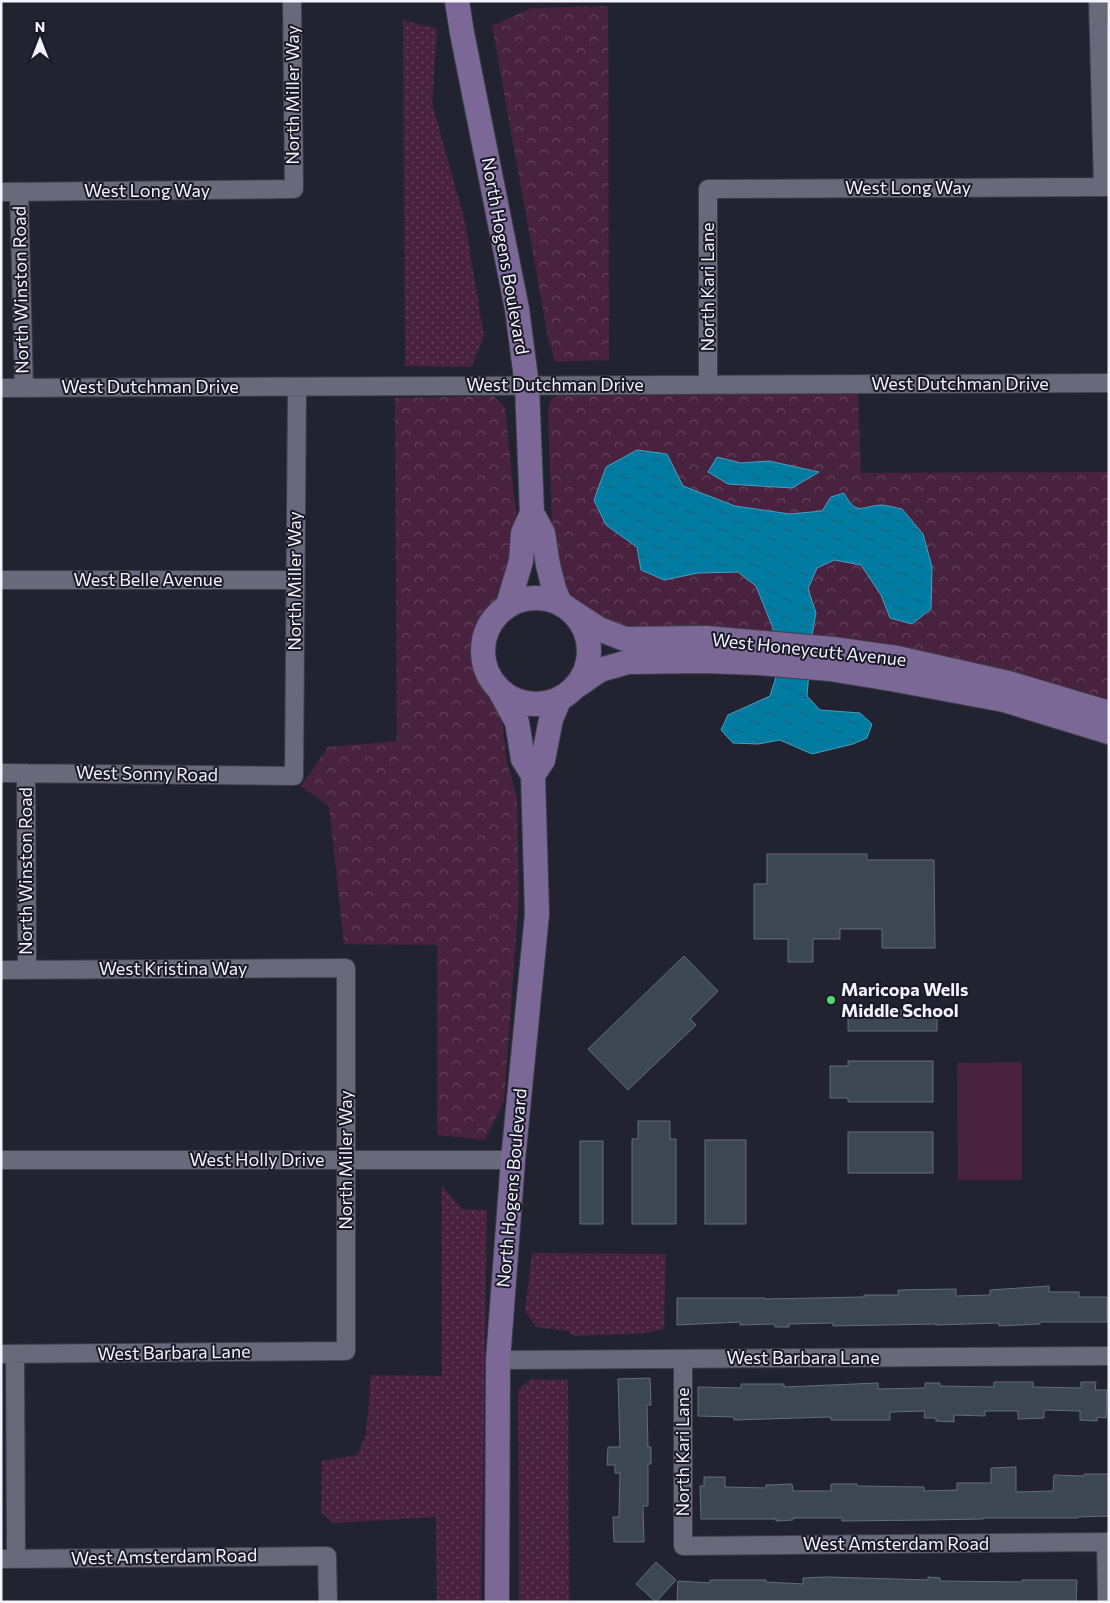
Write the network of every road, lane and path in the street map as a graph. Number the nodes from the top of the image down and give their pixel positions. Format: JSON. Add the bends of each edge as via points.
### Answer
{"nodes":[{"id":1,"x":292,"y":1,"type":"edge"},
{"id":2,"x":457,"y":1,"type":"edge"},
{"id":3,"x":1098,"y":1,"type":"edge"},
{"id":4,"x":1106,"y":187,"type":"edge"},
{"id":5,"x":294,"y":189,"type":"joint"},
{"id":6,"x":708,"y":189,"type":"joint"},
{"id":7,"x":1,"y":192,"type":"edge"},
{"id":8,"x":19,"y":192,"type":"junction"},
{"id":9,"x":1109,"y":383,"type":"edge"},
{"id":10,"x":708,"y":385,"type":"junction"},
{"id":11,"x":528,"y":386,"type":"junction"},
{"id":12,"x":297,"y":387,"type":"junction"},
{"id":13,"x":1,"y":388,"type":"edge"},
{"id":14,"x":24,"y":388,"type":"junction"},
{"id":15,"x":532,"y":513,"type":"junction"},
{"id":16,"x":1,"y":580,"type":"edge"},
{"id":17,"x":295,"y":580,"type":"junction"},
{"id":18,"x":508,"y":606,"type":"junction"},
{"id":19,"x":565,"y":607,"type":"junction"},
{"id":20,"x":760,"y":653,"type":"junction"},
{"id":21,"x":831,"y":659,"type":"junction"},
{"id":22,"x":501,"y":693,"type":"junction"},
{"id":23,"x":568,"y":693,"type":"junction"},
{"id":24,"x":1109,"y":713,"type":"edge"},
{"id":25,"x":1109,"y":732,"type":"edge"},
{"id":26,"x":1,"y":773,"type":"edge"},
{"id":27,"x":26,"y":773,"type":"junction"},
{"id":28,"x":533,"y":775,"type":"junction"},
{"id":29,"x":294,"y":776,"type":"joint"},
{"id":30,"x":346,"y":968,"type":"joint"},
{"id":31,"x":1,"y":970,"type":"edge"},
{"id":32,"x":27,"y":970,"type":"junction"},
{"id":33,"x":1,"y":1160,"type":"edge"},
{"id":34,"x":346,"y":1160,"type":"junction"},
{"id":35,"x":513,"y":1160,"type":"junction"},
{"id":36,"x":346,"y":1351,"type":"joint"},
{"id":37,"x":8,"y":1354,"type":"edge"},
{"id":38,"x":1109,"y":1356,"type":"edge"},
{"id":39,"x":683,"y":1358,"type":"junction"},
{"id":40,"x":498,"y":1360,"type":"junction"},
{"id":41,"x":1107,"y":1542,"type":"edge"},
{"id":42,"x":682,"y":1546,"type":"joint"},
{"id":43,"x":9,"y":1559,"type":"edge"},
{"id":44,"x":328,"y":1602,"type":"edge"},
{"id":45,"x":498,"y":1602,"type":"edge"},
{"id":46,"x":1107,"y":1602,"type":"edge"}],
"edges":[{"from":1,"to":5,"type":"street","name":"North Miller Way"},
{"from":2,"to":11,"type":"street","name":"North Hogens Boulevard","via":[[518,309]]},
{"from":3,"to":4,"type":"street"},
{"from":4,"to":6,"type":"street","name":"West Long Way"},
{"from":5,"to":8,"type":"street","name":"West Long Way"},
{"from":6,"to":10,"type":"street","name":"North Kari Lane"},
{"from":7,"to":8,"type":"street","name":"West Long Way"},
{"from":8,"to":14,"type":"street","name":"North Winston Road"},
{"from":9,"to":10,"type":"street","name":"West Dutchman Drive"},
{"from":10,"to":11,"type":"street","name":"West Dutchman Drive"},
{"from":11,"to":12,"type":"street","name":"West Dutchman Drive"},
{"from":11,"to":15,"type":"street","name":"North Hogens Boulevard"},
{"from":12,"to":14,"type":"street","name":"West Dutchman Drive"},
{"from":12,"to":17,"type":"street","name":"North Miller Way"},
{"from":13,"to":14,"type":"street","name":"West Dutchman Drive"},
{"from":15,"to":18,"type":"street","name":"North Hogens Boulevard","via":[[523,533],[521,561]]},
{"from":15,"to":19,"type":"street","name":"North Hogens Boulevard","via":[[543,533],[554,589]]},
{"from":16,"to":17,"type":"street","name":"West Belle Avenue"},
{"from":17,"to":29,"type":"street","name":"North Miller Way"},
{"from":18,"to":19,"type":"street","via":[[525,599],[542,598]]},
{"from":18,"to":22,"type":"street","via":[[495,616],[482,647],[483,664]]},
{"from":19,"to":20,"type":"street","name":"West Honeycutt Avenue","via":[[598,629],[625,639],[706,638]]},
{"from":19,"to":23,"type":"street","via":[[582,623],[590,655],[586,672]]},
{"from":20,"to":21,"type":"street","name":"West Honeycutt Avenue"},
{"from":20,"to":23,"type":"street","name":"West Honeycutt Avenue","via":[[705,661],[628,662],[600,670]]},
{"from":21,"to":24,"type":"street","name":"West Honeycutt Avenue","via":[[897,658],[995,680]]},
{"from":21,"to":25,"type":"street","name":"West Honeycutt Avenue","via":[[891,679],[1004,700]]},
{"from":22,"to":23,"type":"street","via":[[529,705],[544,704]]},
{"from":22,"to":28,"type":"street","name":"North Hogens Boulevard","via":[[518,722],[524,759]]},
{"from":23,"to":28,"type":"street","name":"North Hogens Boulevard","via":[[551,719],[543,760]]},
{"from":26,"to":27,"type":"street","name":"West Sonny Road"},
{"from":27,"to":29,"type":"street","name":"West Sonny Road"},
{"from":27,"to":32,"type":"street","name":"North Winston Road"},
{"from":28,"to":35,"type":"street","name":"North Hogens Boulevard","via":[[537,914]]},
{"from":30,"to":32,"type":"street","name":"West Kristina Way"},
{"from":30,"to":34,"type":"street","name":"North Miller Way"},
{"from":31,"to":32,"type":"street","name":"West Kristina Way"},
{"from":33,"to":34,"type":"street","name":"West Holly Drive"},
{"from":34,"to":35,"type":"street","name":"West Holly Drive"},
{"from":34,"to":36,"type":"street","name":"North Miller Way"},
{"from":35,"to":40,"type":"street","name":"North Hogens Boulevard"},
{"from":36,"to":37,"type":"street","name":"West Barbara Lane"},
{"from":37,"to":43,"type":"street"},
{"from":38,"to":39,"type":"street","name":"West Barbara Lane"},
{"from":39,"to":40,"type":"street","name":"West Barbara Lane"},
{"from":39,"to":42,"type":"street","name":"North Kari Lane"},
{"from":40,"to":45,"type":"street","name":"North Hogens Boulevard"},
{"from":41,"to":42,"type":"street","name":"West Amsterdam Road"},
{"from":41,"to":46,"type":"street"},
{"from":43,"to":44,"type":"street","name":"West Amsterdam Road","via":[[327,1556]]}]}
